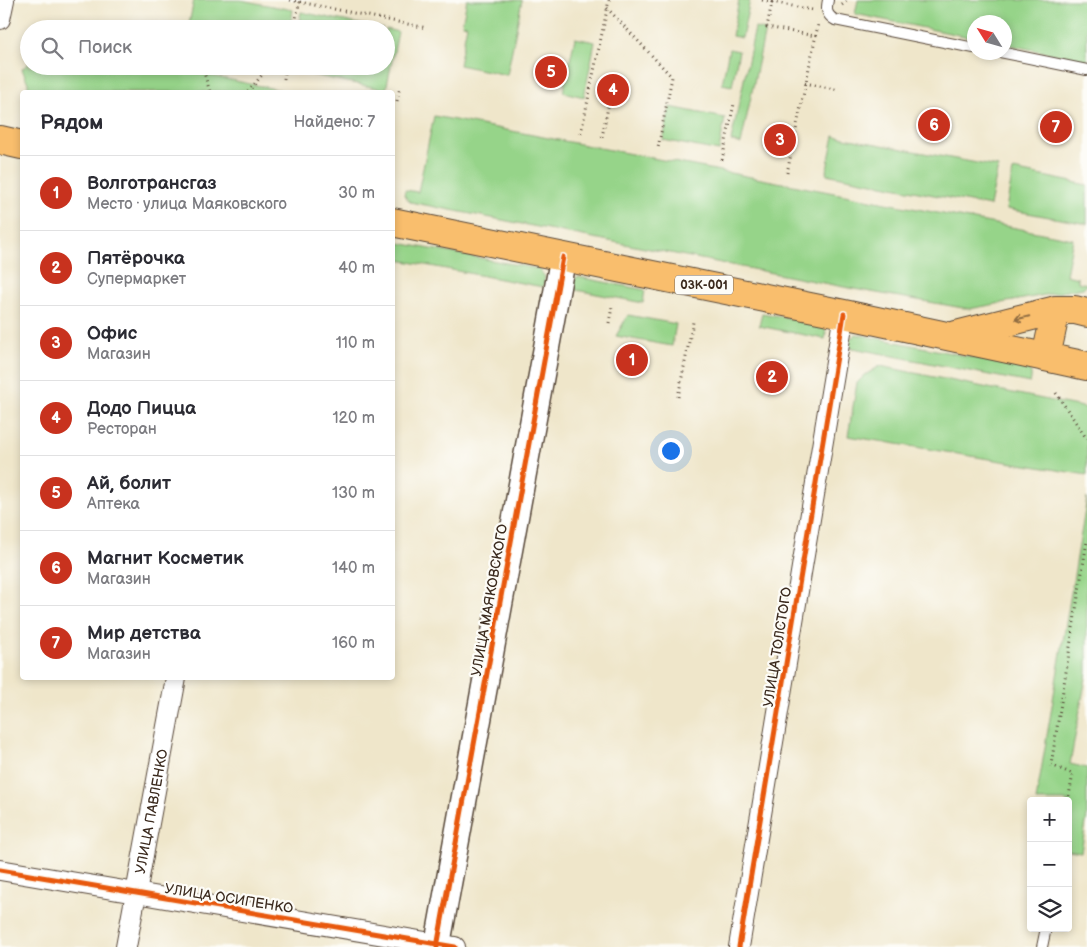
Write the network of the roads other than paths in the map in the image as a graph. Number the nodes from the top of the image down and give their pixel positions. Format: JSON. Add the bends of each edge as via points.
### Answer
{"nodes":[{"id":1,"x":4,"y":0,"type":"edge"},
{"id":2,"x":828,"y":0,"type":"edge"},
{"id":3,"x":0,"y":19,"type":"edge"},
{"id":4,"x":967,"y":47,"type":"edge"},
{"id":5,"x":1012,"y":54,"type":"edge"},
{"id":6,"x":1087,"y":70,"type":"edge"},
{"id":7,"x":0,"y":140,"type":"edge"},
{"id":8,"x":20,"y":145,"type":"edge"},
{"id":9,"x":395,"y":223,"type":"edge"},
{"id":10,"x":563,"y":257,"type":"junction"},
{"id":11,"x":1056,"y":310,"type":"junction"},
{"id":12,"x":1087,"y":313,"type":"edge"},
{"id":13,"x":844,"y":314,"type":"junction"},
{"id":14,"x":950,"y":336,"type":"junction"},
{"id":15,"x":1046,"y":357,"type":"junction"},
{"id":16,"x":1087,"y":366,"type":"edge"},
{"id":17,"x":176,"y":680,"type":"edge"},
{"id":18,"x":0,"y":870,"type":"edge"},
{"id":19,"x":136,"y":894,"type":"junction"},
{"id":20,"x":1045,"y":932,"type":"edge"},
{"id":21,"x":443,"y":946,"type":"edge"},
{"id":22,"x":126,"y":947,"type":"edge"},
{"id":23,"x":739,"y":947,"type":"edge"},
{"id":24,"x":1042,"y":947,"type":"edge"}],
"edges":[{"from":1,"to":3,"type":"street"},
{"from":2,"to":4,"type":"lane","via":[[827,13],[835,20]]},
{"from":5,"to":6,"type":"lane"},
{"from":7,"to":8,"type":"main road"},
{"from":9,"to":10,"type":"main road"},
{"from":10,"to":13,"type":"main road","number":"03К-001"},
{"from":10,"to":21,"type":"street","name":"УЛИЦА МАЯКОВСКОГО"},
{"from":11,"to":12,"type":"main road","number":"03К-001"},
{"from":11,"to":14,"type":"main road","number":"03К-001","one_way":true},
{"from":11,"to":15,"type":"main road"},
{"from":13,"to":14,"type":"main road","number":"03К-001"},
{"from":13,"to":23,"type":"street","name":"УЛИЦА ТОЛСТОГО"},
{"from":14,"to":15,"type":"main road","number":"03К-001"},
{"from":15,"to":16,"type":"main road","number":"03К-001"},
{"from":17,"to":19,"type":"street","name":"УЛИЦА ПАВЛЕНКО"},
{"from":18,"to":19,"type":"street","name":"УЛИЦА ОСИПЕНКО"},
{"from":19,"to":21,"type":"street","name":"УЛИЦА ОСИПЕНКО"},
{"from":19,"to":22,"type":"street","name":"УЛИЦА ПАВЛЕНКО"},
{"from":20,"to":24,"type":"lane"}]}
